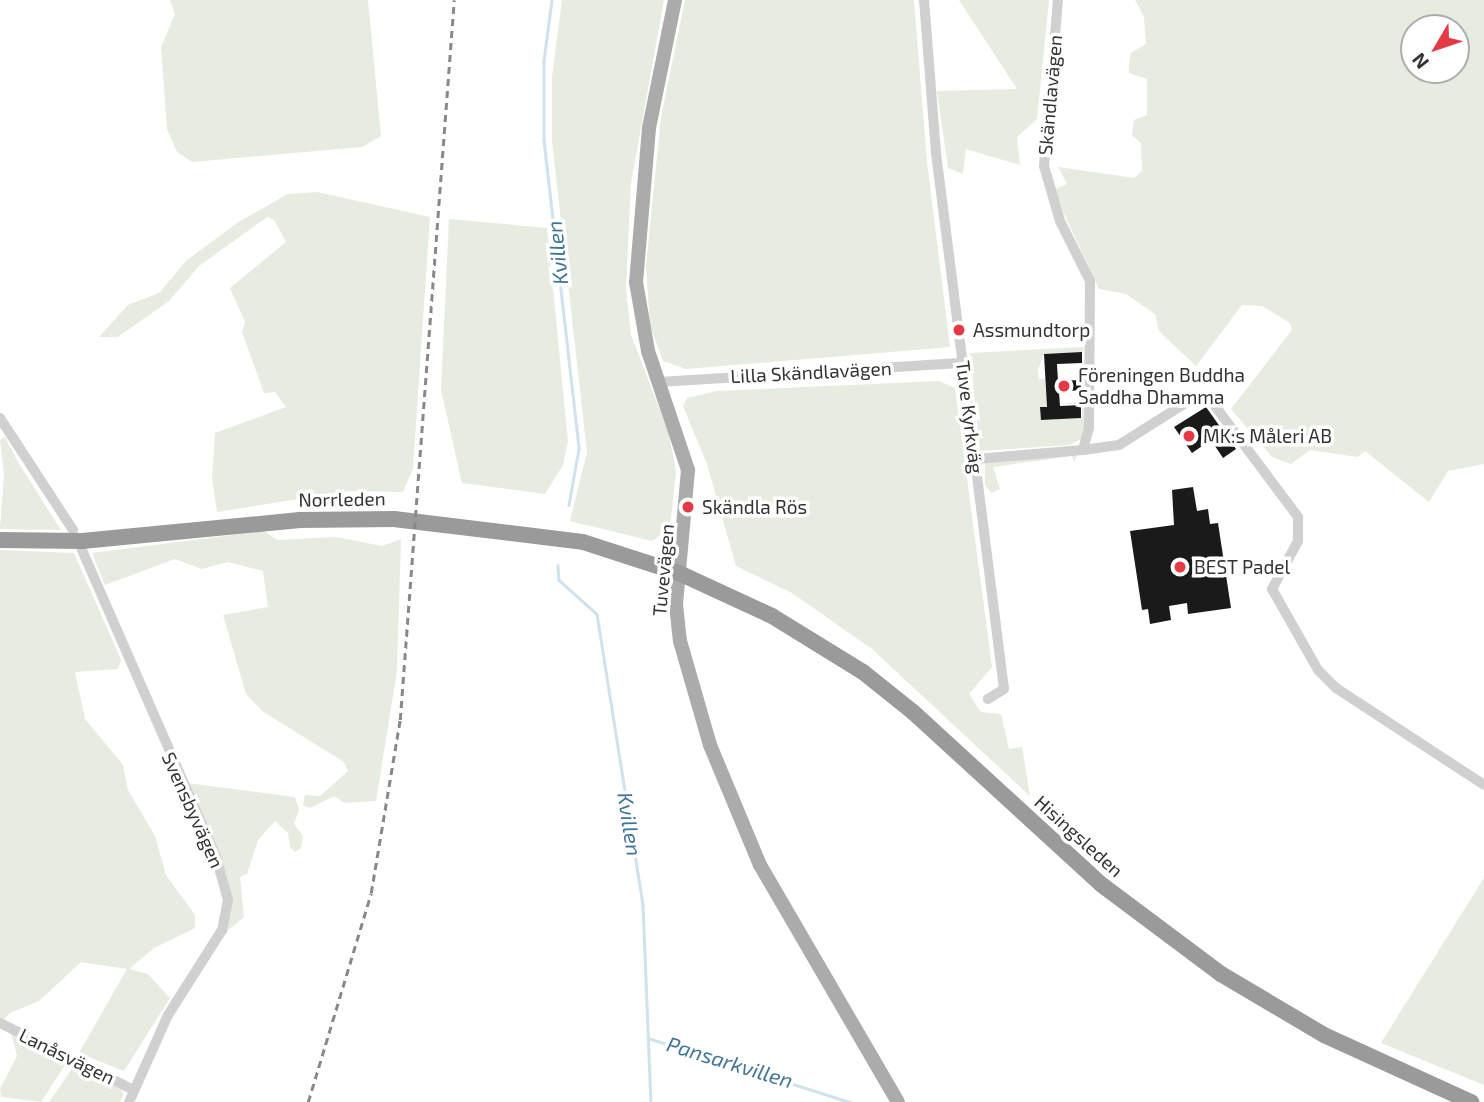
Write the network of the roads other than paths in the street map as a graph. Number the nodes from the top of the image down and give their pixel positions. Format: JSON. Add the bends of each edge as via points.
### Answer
{"nodes":[{"id":1,"x":675,"y":0,"type":"edge"},
{"id":2,"x":924,"y":0,"type":"edge"},
{"id":3,"x":1058,"y":0,"type":"edge"},
{"id":4,"x":963,"y":363,"type":"junction"},
{"id":5,"x":659,"y":382,"type":"junction"},
{"id":6,"x":2,"y":426,"type":"edge"},
{"id":7,"x":1083,"y":450,"type":"junction"},
{"id":8,"x":976,"y":459,"type":"junction"},
{"id":9,"x":74,"y":530,"type":"dead end"},
{"id":10,"x":0,"y":540,"type":"edge"},
{"id":11,"x":82,"y":551,"type":"dead end"},
{"id":12,"x":679,"y":573,"type":"junction"},
{"id":13,"x":988,"y":699,"type":"dead end"},
{"id":14,"x":1484,"y":785,"type":"edge"},
{"id":15,"x":0,"y":1023,"type":"edge"},
{"id":16,"x":134,"y":1090,"type":"junction"},
{"id":17,"x":129,"y":1102,"type":"edge"},
{"id":18,"x":898,"y":1102,"type":"edge"},
{"id":19,"x":1471,"y":1102,"type":"edge"}],
"edges":[{"from":1,"to":5,"type":"main road","name":"Tuvevägen","via":[[649,128],[636,259],[638,313]]},
{"from":2,"to":4,"type":"street","name":"Tuve Kyrkväg","via":[[937,165]]},
{"from":3,"to":7,"type":"street","name":"Skändlavägen","via":[[1044,164],[1060,221],[1090,281],[1092,407]]},
{"from":4,"to":5,"type":"street","name":"Lilla Skändlavägen"},
{"from":4,"to":8,"type":"street","name":"Tuve Kyrkväg"},
{"from":5,"to":12,"type":"main road","name":"Tuvevägen","via":[[688,470]]},
{"from":6,"to":9,"type":"street"},
{"from":7,"to":8,"type":"street"},
{"from":7,"to":14,"type":"street","via":[[1119,444],[1196,397],[1209,398],[1298,517],[1298,541],[1272,589],[1318,670],[1336,688]]},
{"from":8,"to":13,"type":"street","name":"Tuve Kyrkväg","via":[[1004,690]]},
{"from":10,"to":12,"type":"highway","name":"Norrleden","via":[[82,541],[365,519],[450,522],[583,542]]},
{"from":11,"to":16,"type":"street","name":"Svensbyvägen","via":[[227,893],[222,930],[168,1015]]},
{"from":12,"to":18,"type":"main road","name":"Tuvevägen","via":[[677,617],[689,678],[734,807],[794,932]]},
{"from":12,"to":19,"type":"highway","name":"Hisingsleden","via":[[772,616],[863,672],[940,735],[1093,877],[1221,974],[1324,1035]]},
{"from":15,"to":16,"type":"street","name":"Lanåsvägen"},
{"from":16,"to":17,"type":"street","name":"Svensbyvägen"}]}
